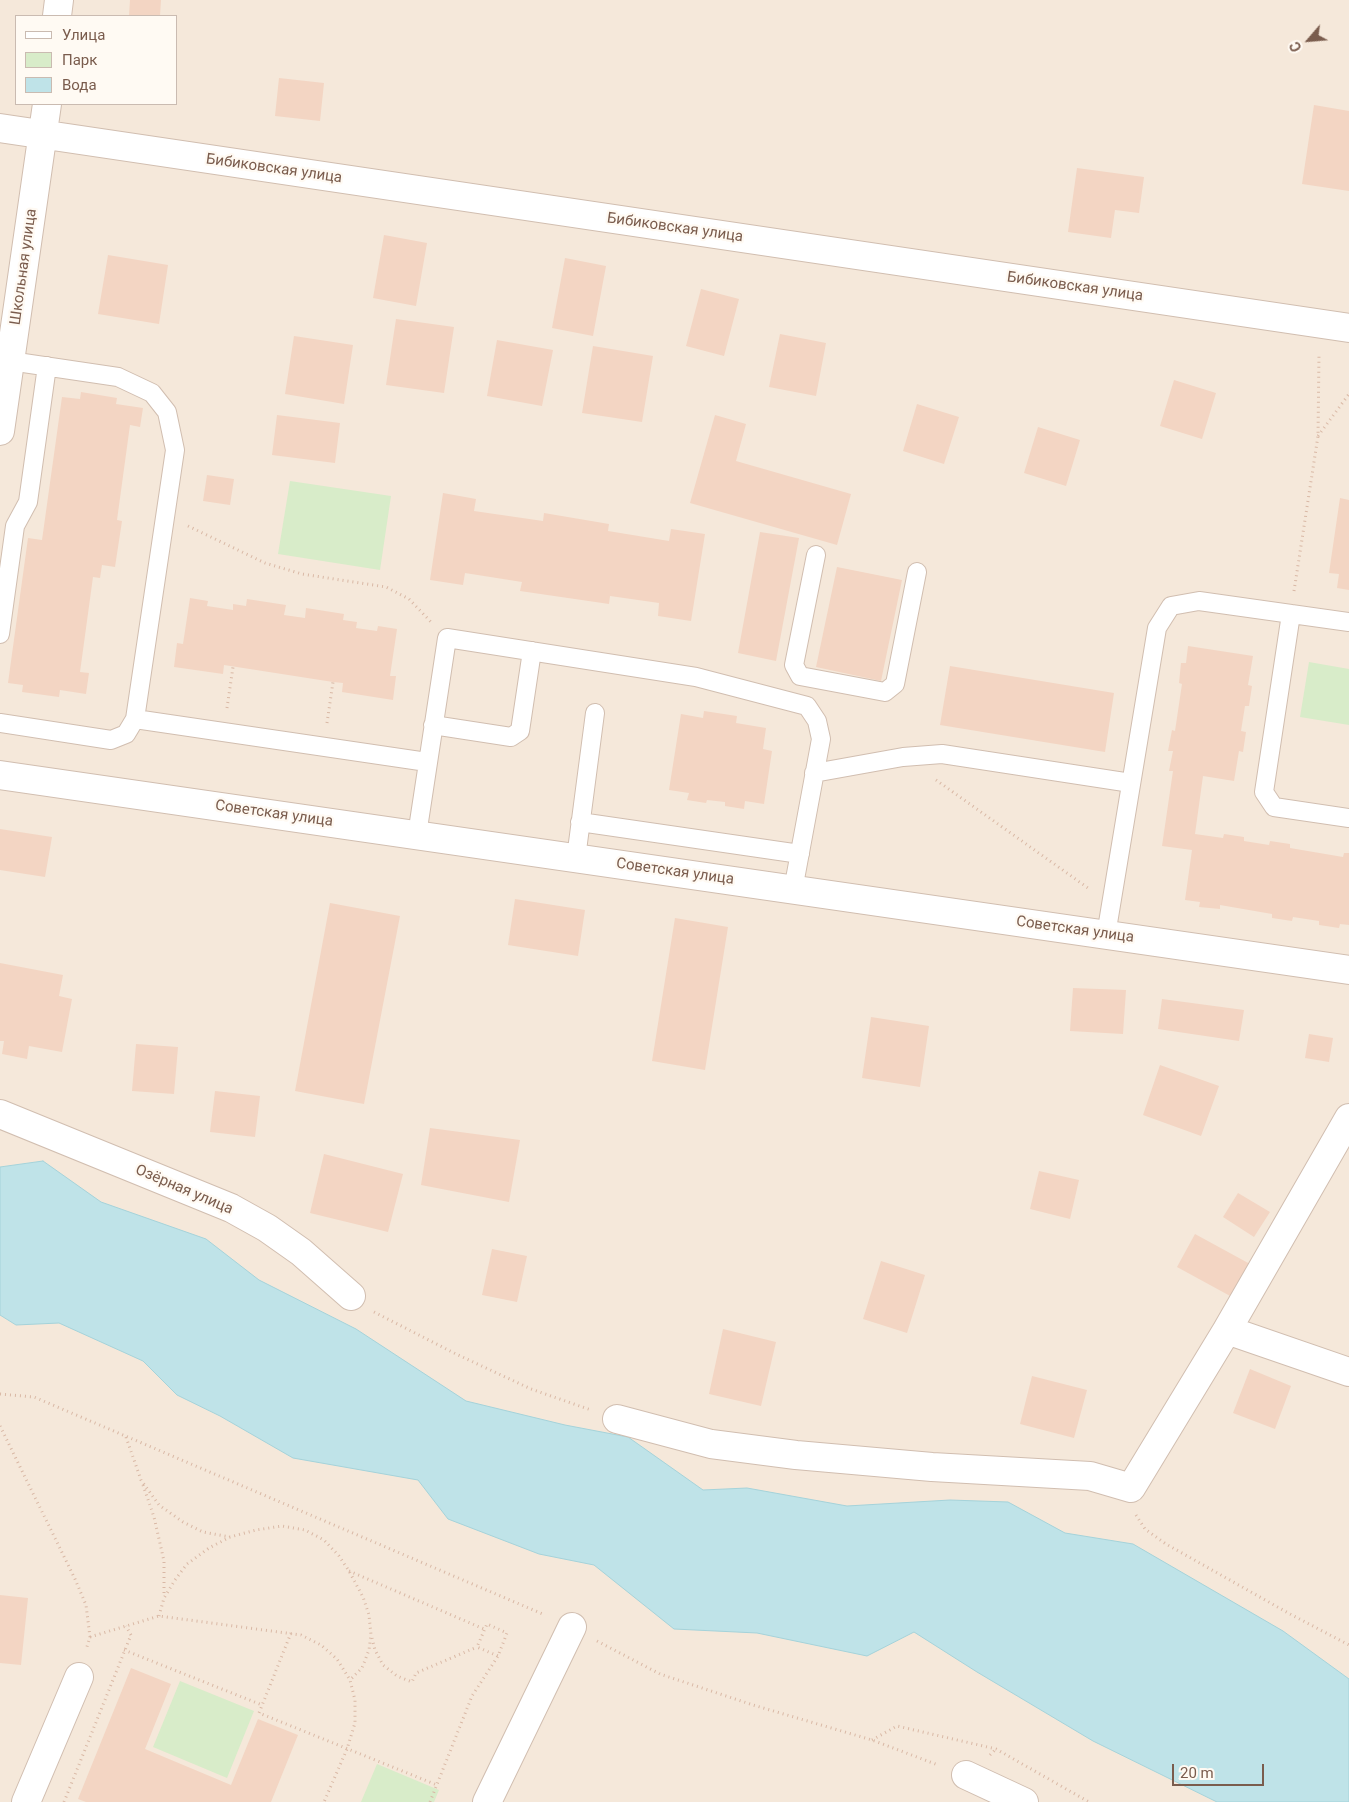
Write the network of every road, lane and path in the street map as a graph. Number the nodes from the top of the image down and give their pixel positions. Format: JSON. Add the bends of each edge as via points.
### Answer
{"nodes":[{"id":1,"x":59,"y":0,"type":"edge"},
{"id":2,"x":57,"y":15,"type":"edge"},
{"id":3,"x":47,"y":105,"type":"edge"},
{"id":4,"x":0,"y":128,"type":"edge"},
{"id":5,"x":44,"y":135,"type":"junction"},
{"id":6,"x":1319,"y":323,"type":"junction"},
{"id":7,"x":1349,"y":328,"type":"edge"},
{"id":8,"x":10,"y":361,"type":"junction"},
{"id":9,"x":48,"y":366,"type":"junction"},
{"id":10,"x":1349,"y":394,"type":"edge"},
{"id":11,"x":0,"y":431,"type":"edge"},
{"id":12,"x":1318,"y":436,"type":"junction"},
{"id":13,"x":165,"y":515,"type":"junction"},
{"id":14,"x":816,"y":555,"type":"dead end"},
{"id":15,"x":917,"y":572,"type":"dead end"},
{"id":16,"x":1290,"y":614,"type":"junction"},
{"id":17,"x":1349,"y":622,"type":"edge"},
{"id":18,"x":0,"y":634,"type":"edge"},
{"id":19,"x":447,"y":638,"type":"junction"},
{"id":20,"x":532,"y":651,"type":"junction"},
{"id":21,"x":233,"y":667,"type":"dead end"},
{"id":22,"x":821,"y":680,"type":"junction"},
{"id":23,"x":333,"y":682,"type":"dead end"},
{"id":24,"x":807,"y":706,"type":"junction"},
{"id":25,"x":595,"y":713,"type":"dead end"},
{"id":26,"x":135,"y":719,"type":"junction"},
{"id":27,"x":0,"y":723,"type":"edge"},
{"id":28,"x":433,"y":725,"type":"junction"},
{"id":29,"x":224,"y":732,"type":"junction"},
{"id":30,"x":323,"y":747,"type":"junction"},
{"id":31,"x":903,"y":757,"type":"junction"},
{"id":32,"x":427,"y":762,"type":"junction"},
{"id":33,"x":814,"y":773,"type":"junction"},
{"id":34,"x":0,"y":775,"type":"edge"},
{"id":35,"x":1131,"y":783,"type":"junction"},
{"id":36,"x":1349,"y":818,"type":"edge"},
{"id":37,"x":580,"y":822,"type":"junction"},
{"id":38,"x":417,"y":835,"type":"junction"},
{"id":39,"x":800,"y":854,"type":"junction"},
{"id":40,"x":576,"y":858,"type":"junction"},
{"id":41,"x":793,"y":890,"type":"junction"},
{"id":42,"x":1111,"y":904,"type":"junction"},
{"id":43,"x":1106,"y":935,"type":"junction"},
{"id":44,"x":1349,"y":970,"type":"edge"},
{"id":45,"x":0,"y":1114,"type":"edge"},
{"id":46,"x":1349,"y":1118,"type":"edge"},
{"id":47,"x":351,"y":1296,"type":"joint"},
{"id":48,"x":1227,"y":1330,"type":"junction"},
{"id":49,"x":1349,"y":1372,"type":"edge"},
{"id":50,"x":0,"y":1394,"type":"edge"},
{"id":51,"x":617,"y":1419,"type":"joint"},
{"id":52,"x":0,"y":1426,"type":"edge"},
{"id":53,"x":126,"y":1436,"type":"junction"},
{"id":54,"x":141,"y":1480,"type":"junction"},
{"id":55,"x":1131,"y":1488,"type":"junction"},
{"id":56,"x":230,"y":1537,"type":"junction"},
{"id":57,"x":350,"y":1571,"type":"junction"},
{"id":58,"x":164,"y":1598,"type":"junction"},
{"id":59,"x":159,"y":1616,"type":"junction"},
{"id":60,"x":126,"y":1626,"type":"junction"},
{"id":61,"x":572,"y":1627,"type":"junction"},
{"id":62,"x":484,"y":1629,"type":"junction"},
{"id":63,"x":291,"y":1633,"type":"junction"},
{"id":64,"x":371,"y":1635,"type":"junction"},
{"id":65,"x":90,"y":1637,"type":"junction"},
{"id":66,"x":1349,"y":1645,"type":"edge"},
{"id":67,"x":477,"y":1647,"type":"junction"},
{"id":68,"x":124,"y":1650,"type":"junction"},
{"id":69,"x":498,"y":1656,"type":"junction"},
{"id":70,"x":79,"y":1677,"type":"joint"},
{"id":71,"x":350,"y":1680,"type":"junction"},
{"id":72,"x":262,"y":1705,"type":"junction"},
{"id":73,"x":347,"y":1749,"type":"junction"},
{"id":74,"x":966,"y":1775,"type":"joint"},
{"id":75,"x":436,"y":1785,"type":"junction"},
{"id":76,"x":26,"y":1802,"type":"edge"},
{"id":77,"x":64,"y":1802,"type":"edge"},
{"id":78,"x":324,"y":1802,"type":"edge"},
{"id":79,"x":430,"y":1802,"type":"edge"},
{"id":80,"x":487,"y":1802,"type":"edge"},
{"id":81,"x":1024,"y":1802,"type":"edge"}],
"edges":[{"from":1,"to":2,"type":"street"},
{"from":3,"to":5,"type":"street","name":"Школьная улица"},
{"from":4,"to":5,"type":"street","name":"Бибиковская улица"},
{"from":5,"to":6,"type":"street","name":"Бибиковская улица"},
{"from":5,"to":8,"type":"street","name":"Школьная улица"},
{"from":6,"to":7,"type":"street","name":"Бибиковская улица"},
{"from":6,"to":12,"type":"path"},
{"from":8,"to":9,"type":"lane"},
{"from":8,"to":11,"type":"street","name":"Школьная улица"},
{"from":9,"to":13,"type":"lane","via":[[118,377],[152,393],[157,399],[166,412],[175,450]]},
{"from":9,"to":18,"type":"lane","via":[[28,502],[15,526]]},
{"from":10,"to":12,"type":"path"},
{"from":12,"to":16,"type":"path"},
{"from":13,"to":19,"type":"path","via":[[265,563],[302,574],[386,587],[409,599]]},
{"from":13,"to":26,"type":"lane"},
{"from":14,"to":22,"type":"lane","via":[[794,665],[800,676]]},
{"from":15,"to":22,"type":"lane","via":[[895,684],[885,692]]},
{"from":16,"to":17,"type":"lane"},
{"from":16,"to":35,"type":"lane","via":[[1199,601],[1170,606],[1157,628]]},
{"from":16,"to":36,"type":"lane","via":[[1264,792],[1274,807]]},
{"from":19,"to":20,"type":"lane"},
{"from":19,"to":28,"type":"lane"},
{"from":20,"to":24,"type":"lane","via":[[696,677]]},
{"from":20,"to":28,"type":"lane","via":[[520,731],[511,737]]},
{"from":21,"to":29,"type":"path"},
{"from":22,"to":24,"type":"lane"},
{"from":23,"to":30,"type":"path"},
{"from":24,"to":33,"type":"lane","via":[[817,721],[821,739]]},
{"from":25,"to":37,"type":"lane"},
{"from":26,"to":27,"type":"lane","via":[[126,734],[111,740]]},
{"from":26,"to":29,"type":"lane"},
{"from":28,"to":32,"type":"lane"},
{"from":29,"to":30,"type":"lane"},
{"from":30,"to":32,"type":"lane"},
{"from":31,"to":33,"type":"lane"},
{"from":31,"to":35,"type":"lane","via":[[942,754]]},
{"from":31,"to":42,"type":"path"},
{"from":32,"to":38,"type":"lane"},
{"from":33,"to":39,"type":"lane"},
{"from":34,"to":38,"type":"street","name":"Советская улица"},
{"from":35,"to":42,"type":"lane"},
{"from":37,"to":39,"type":"lane"},
{"from":37,"to":40,"type":"lane"},
{"from":38,"to":40,"type":"street","name":"Советская улица"},
{"from":39,"to":41,"type":"lane"},
{"from":40,"to":41,"type":"street","name":"Советская улица"},
{"from":41,"to":43,"type":"street","name":"Советская улица"},
{"from":42,"to":43,"type":"lane"},
{"from":43,"to":44,"type":"street","name":"Советская улица"},
{"from":45,"to":47,"type":"street","name":"Озёрная улица","via":[[231,1208],[300,1252]]},
{"from":46,"to":48,"type":"street"},
{"from":47,"to":51,"type":"path","via":[[363,1306],[504,1377]]},
{"from":48,"to":49,"type":"street"},
{"from":48,"to":55,"type":"street"},
{"from":50,"to":53,"type":"path","via":[[34,1397]]},
{"from":51,"to":55,"type":"street","via":[[721,1445],[932,1467],[1090,1476]]},
{"from":52,"to":65,"type":"path","via":[[75,1578],[86,1605]]},
{"from":53,"to":54,"type":"path"},
{"from":53,"to":61,"type":"path"},
{"from":54,"to":56,"type":"path","via":[[159,1505],[183,1522],[204,1532]]},
{"from":54,"to":58,"type":"path","via":[[164,1561]]},
{"from":55,"to":66,"type":"path","via":[[1133,1509],[1145,1530]]},
{"from":56,"to":57,"type":"path","via":[[282,1526],[304,1530],[324,1540]]},
{"from":56,"to":58,"type":"path","via":[[188,1564]]},
{"from":57,"to":62,"type":"path"},
{"from":57,"to":64,"type":"path","via":[[364,1597]]},
{"from":58,"to":59,"type":"path"},
{"from":59,"to":60,"type":"path"},
{"from":59,"to":63,"type":"path"},
{"from":60,"to":65,"type":"path"},
{"from":60,"to":68,"type":"path","via":[[131,1634]]},
{"from":61,"to":74,"type":"path","via":[[660,1674],[872,1740]]},
{"from":61,"to":80,"type":"street"},
{"from":62,"to":67,"type":"path"},
{"from":62,"to":69,"type":"path","via":[[487,1624],[507,1633]]},
{"from":63,"to":71,"type":"path","via":[[321,1645],[337,1659]]},
{"from":63,"to":72,"type":"path"},
{"from":64,"to":67,"type":"path","via":[[383,1665],[412,1682],[416,1673]]},
{"from":64,"to":71,"type":"path","via":[[362,1668]]},
{"from":65,"to":70,"type":"path"},
{"from":67,"to":69,"type":"path"},
{"from":68,"to":72,"type":"path"},
{"from":68,"to":77,"type":"path"},
{"from":69,"to":75,"type":"path","via":[[472,1696]]},
{"from":70,"to":76,"type":"street"},
{"from":71,"to":73,"type":"path","via":[[355,1700],[355,1723]]},
{"from":72,"to":73,"type":"path","via":[[259,1713]]},
{"from":73,"to":75,"type":"path"},
{"from":73,"to":78,"type":"path"},
{"from":74,"to":81,"type":"street"},
{"from":75,"to":79,"type":"path"}]}
